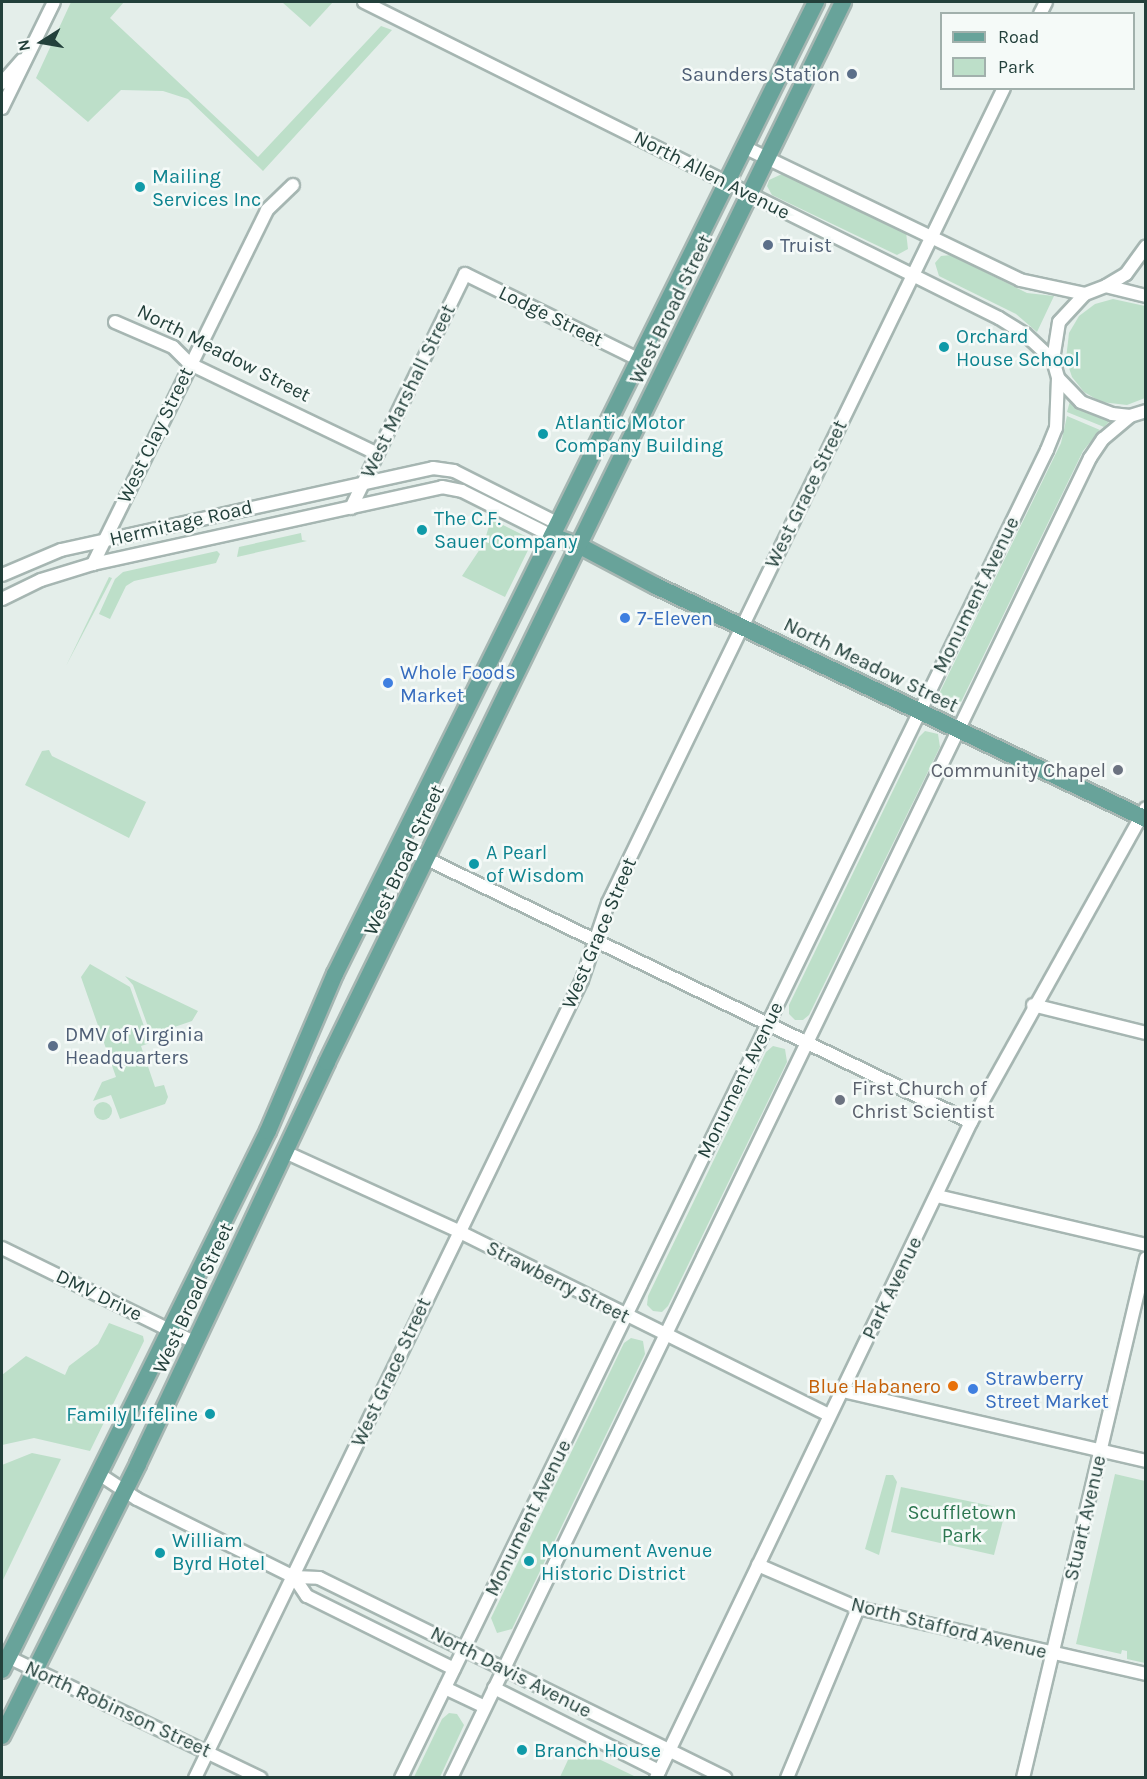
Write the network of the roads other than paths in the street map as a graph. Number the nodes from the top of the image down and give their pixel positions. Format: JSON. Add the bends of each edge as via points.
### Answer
{"nodes":[{"id":1,"x":54,"y":2,"type":"edge"},
{"id":2,"x":364,"y":2,"type":"edge"},
{"id":3,"x":816,"y":2,"type":"edge"},
{"id":4,"x":843,"y":2,"type":"edge"},
{"id":5,"x":28,"y":53,"type":"junction"},
{"id":6,"x":2,"y":83,"type":"edge"},
{"id":7,"x":1003,"y":90,"type":"edge"},
{"id":8,"x":2,"y":108,"type":"edge"},
{"id":9,"x":744,"y":147,"type":"junction"},
{"id":10,"x":768,"y":157,"type":"junction"},
{"id":11,"x":725,"y":182,"type":"junction"},
{"id":12,"x":293,"y":185,"type":"dead end"},
{"id":13,"x":749,"y":195,"type":"junction"},
{"id":14,"x":933,"y":236,"type":"junction"},
{"id":15,"x":1146,"y":246,"type":"edge"},
{"id":16,"x":465,"y":274,"type":"joint"},
{"id":17,"x":913,"y":275,"type":"junction"},
{"id":18,"x":1106,"y":286,"type":"junction"},
{"id":19,"x":1084,"y":294,"type":"junction"},
{"id":20,"x":1146,"y":296,"type":"edge"},
{"id":21,"x":115,"y":322,"type":"dead end"},
{"id":22,"x":638,"y":359,"type":"junction"},
{"id":23,"x":1053,"y":360,"type":"junction"},
{"id":24,"x":190,"y":364,"type":"junction"},
{"id":25,"x":1058,"y":378,"type":"junction"},
{"id":26,"x":1146,"y":411,"type":"edge"},
{"id":27,"x":1130,"y":416,"type":"junction"},
{"id":28,"x":378,"y":454,"type":"junction"},
{"id":29,"x":365,"y":481,"type":"junction"},
{"id":30,"x":351,"y":508,"type":"junction"},
{"id":31,"x":554,"y":530,"type":"junction"},
{"id":32,"x":103,"y":541,"type":"junction"},
{"id":33,"x":580,"y":546,"type":"junction"},
{"id":34,"x":93,"y":564,"type":"junction"},
{"id":35,"x":2,"y":575,"type":"edge"},
{"id":36,"x":2,"y":599,"type":"edge"},
{"id":37,"x":742,"y":626,"type":"junction"},
{"id":38,"x":920,"y":712,"type":"junction"},
{"id":39,"x":959,"y":730,"type":"junction"},
{"id":40,"x":1144,"y":815,"type":"edge"},
{"id":41,"x":400,"y":846,"type":"junction"},
{"id":42,"x":427,"y":860,"type":"junction"},
{"id":43,"x":596,"y":941,"type":"junction"},
{"id":44,"x":1033,"y":1005,"type":"junction"},
{"id":45,"x":768,"y":1024,"type":"junction"},
{"id":46,"x":1146,"y":1033,"type":"edge"},
{"id":47,"x":807,"y":1043,"type":"junction"},
{"id":48,"x":971,"y":1122,"type":"junction"},
{"id":49,"x":285,"y":1152,"type":"junction"},
{"id":50,"x":937,"y":1196,"type":"junction"},
{"id":51,"x":458,"y":1231,"type":"junction"},
{"id":52,"x":1146,"y":1245,"type":"edge"},
{"id":53,"x":2,"y":1248,"type":"edge"},
{"id":54,"x":1146,"y":1258,"type":"edge"},
{"id":55,"x":626,"y":1316,"type":"junction"},
{"id":56,"x":171,"y":1330,"type":"junction"},
{"id":57,"x":665,"y":1335,"type":"junction"},
{"id":58,"x":196,"y":1342,"type":"junction"},
{"id":59,"x":843,"y":1391,"type":"junction"},
{"id":60,"x":829,"y":1415,"type":"junction"},
{"id":61,"x":1101,"y":1451,"type":"junction"},
{"id":62,"x":1146,"y":1461,"type":"edge"},
{"id":63,"x":99,"y":1474,"type":"junction"},
{"id":64,"x":125,"y":1491,"type":"junction"},
{"id":65,"x":758,"y":1565,"type":"junction"},
{"id":66,"x":294,"y":1577,"type":"junction"},
{"id":67,"x":858,"y":1608,"type":"junction"},
{"id":68,"x":464,"y":1648,"type":"junction"},
{"id":69,"x":1053,"y":1654,"type":"junction"},
{"id":70,"x":5,"y":1663,"type":"edge"},
{"id":71,"x":504,"y":1668,"type":"junction"},
{"id":72,"x":454,"y":1669,"type":"junction"},
{"id":73,"x":36,"y":1670,"type":"junction"},
{"id":74,"x":1146,"y":1674,"type":"edge"},
{"id":75,"x":445,"y":1688,"type":"junction"},
{"id":76,"x":494,"y":1688,"type":"junction"},
{"id":77,"x":485,"y":1707,"type":"junction"},
{"id":78,"x":2,"y":1736,"type":"edge"},
{"id":79,"x":208,"y":1752,"type":"junction"},
{"id":80,"x":669,"y":1752,"type":"junction"},
{"id":81,"x":657,"y":1774,"type":"edge"},
{"id":82,"x":195,"y":1778,"type":"edge"},
{"id":83,"x":261,"y":1778,"type":"edge"},
{"id":84,"x":401,"y":1778,"type":"edge"},
{"id":85,"x":451,"y":1778,"type":"edge"},
{"id":86,"x":726,"y":1778,"type":"edge"},
{"id":87,"x":787,"y":1778,"type":"edge"},
{"id":88,"x":1023,"y":1778,"type":"edge"}],
"edges":[{"from":1,"to":5,"type":"street"},
{"from":2,"to":11,"type":"street","name":"North Allen Avenue"},
{"from":3,"to":9,"type":"main road","name":"West Broad Street"},
{"from":4,"to":10,"type":"main road","name":"West Broad Street"},
{"from":5,"to":6,"type":"street"},
{"from":5,"to":8,"type":"street"},
{"from":7,"to":14,"type":"street","name":"West Grace Street"},
{"from":9,"to":10,"type":"street","name":"North Allen Avenue"},
{"from":9,"to":11,"type":"main road","name":"West Broad Street"},
{"from":10,"to":13,"type":"main road","name":"West Broad Street"},
{"from":10,"to":14,"type":"street","name":"North Allen Avenue"},
{"from":11,"to":13,"type":"street","name":"North Allen Avenue"},
{"from":11,"to":22,"type":"main road","name":"West Broad Street"},
{"from":12,"to":24,"type":"street","name":"West Clay Street","via":[[267,210]]},
{"from":13,"to":17,"type":"street","name":"North Allen Avenue"},
{"from":13,"to":33,"type":"main road","name":"West Broad Street"},
{"from":14,"to":17,"type":"street","name":"West Grace Street"},
{"from":14,"to":19,"type":"street","name":"North Allen Avenue","via":[[1020,280]]},
{"from":15,"to":18,"type":"street","via":[[1126,274]]},
{"from":16,"to":22,"type":"street","name":"Lodge Street"},
{"from":16,"to":28,"type":"street","name":"West Marshall Street"},
{"from":17,"to":23,"type":"street","name":"North Allen Avenue","via":[[999,318],[1025,334]]},
{"from":17,"to":37,"type":"street","name":"West Grace Street"},
{"from":18,"to":19,"type":"street"},
{"from":18,"to":20,"type":"street"},
{"from":19,"to":23,"type":"street","via":[[1059,322]]},
{"from":21,"to":24,"type":"street","name":"North Meadow Street","via":[[173,347]]},
{"from":22,"to":31,"type":"main road","name":"West Broad Street"},
{"from":23,"to":25,"type":"street"},
{"from":24,"to":28,"type":"street","name":"North Meadow Street"},
{"from":24,"to":32,"type":"street","name":"West Clay Street"},
{"from":25,"to":27,"type":"street","via":[[1090,407]]},
{"from":25,"to":38,"type":"street","name":"Monument Avenue","via":[[1056,428]]},
{"from":26,"to":27,"type":"street"},
{"from":27,"to":39,"type":"street","via":[[1103,439],[1090,458]]},
{"from":28,"to":29,"type":"street","name":"West Marshall Street"},
{"from":29,"to":30,"type":"street","name":"West Marshall Street"},
{"from":29,"to":31,"type":"street","name":"North Meadow Street","via":[[447,468]]},
{"from":29,"to":32,"type":"street","name":"Hermitage Road"},
{"from":30,"to":31,"type":"street","name":"North Meadow Street","via":[[455,488]]},
{"from":30,"to":34,"type":"street","name":"Hermitage Road"},
{"from":31,"to":33,"type":"main road","name":"North Meadow Street"},
{"from":31,"to":41,"type":"main road","name":"West Broad Street"},
{"from":32,"to":34,"type":"street","name":"West Clay Street"},
{"from":32,"to":35,"type":"street","name":"Hermitage Road","via":[[61,550]]},
{"from":33,"to":37,"type":"main road","name":"North Meadow Street"},
{"from":33,"to":42,"type":"main road","name":"West Broad Street"},
{"from":34,"to":36,"type":"street","name":"Hermitage Road","via":[[41,580]]},
{"from":37,"to":38,"type":"main road","name":"North Meadow Street"},
{"from":37,"to":43,"type":"street","name":"West Grace Street","via":[[608,903]]},
{"from":38,"to":39,"type":"main road","name":"North Meadow Street"},
{"from":38,"to":45,"type":"street","name":"Monument Avenue"},
{"from":39,"to":40,"type":"main road","name":"North Meadow Street"},
{"from":39,"to":47,"type":"street"},
{"from":40,"to":44,"type":"street","name":"Park Avenue"},
{"from":41,"to":42,"type":"street"},
{"from":41,"to":56,"type":"main road","name":"West Broad Street","via":[[335,974],[268,1131]]},
{"from":42,"to":43,"type":"street"},
{"from":42,"to":49,"type":"main road","name":"West Broad Street"},
{"from":43,"to":45,"type":"street"},
{"from":43,"to":51,"type":"street","name":"West Grace Street","via":[[582,980]]},
{"from":44,"to":46,"type":"street"},
{"from":44,"to":48,"type":"street","name":"Park Avenue"},
{"from":45,"to":47,"type":"street"},
{"from":45,"to":55,"type":"street","name":"Monument Avenue"},
{"from":47,"to":48,"type":"street"},
{"from":47,"to":57,"type":"street"},
{"from":48,"to":50,"type":"street","name":"Park Avenue"},
{"from":49,"to":51,"type":"street","name":"Strawberry Street"},
{"from":49,"to":58,"type":"main road","name":"West Broad Street"},
{"from":50,"to":52,"type":"street"},
{"from":50,"to":59,"type":"street","name":"Park Avenue"},
{"from":51,"to":55,"type":"street","name":"Strawberry Street"},
{"from":51,"to":66,"type":"street","name":"West Grace Street"},
{"from":53,"to":56,"type":"street","name":"DMV Drive"},
{"from":54,"to":61,"type":"street","name":"Stuart Avenue"},
{"from":55,"to":57,"type":"street","name":"Strawberry Street"},
{"from":55,"to":68,"type":"street","name":"Monument Avenue"},
{"from":56,"to":58,"type":"street","name":"DMV Drive"},
{"from":56,"to":63,"type":"main road","name":"West Broad Street"},
{"from":57,"to":60,"type":"street","name":"Strawberry Street"},
{"from":57,"to":71,"type":"street"},
{"from":58,"to":64,"type":"main road","name":"West Broad Street"},
{"from":59,"to":60,"type":"street","name":"Park Avenue"},
{"from":59,"to":61,"type":"street"},
{"from":60,"to":65,"type":"street","name":"Park Avenue"},
{"from":61,"to":62,"type":"street"},
{"from":61,"to":69,"type":"street","name":"Stuart Avenue"},
{"from":63,"to":64,"type":"street","name":"North Davis Avenue"},
{"from":63,"to":70,"type":"main road","name":"West Broad Street"},
{"from":64,"to":66,"type":"street","name":"North Davis Avenue"},
{"from":64,"to":73,"type":"main road","name":"West Broad Street"},
{"from":65,"to":67,"type":"street","name":"North Stafford Avenue"},
{"from":65,"to":80,"type":"street","name":"Park Avenue"},
{"from":66,"to":68,"type":"street","name":"North Davis Avenue","via":[[319,1578]]},
{"from":66,"to":72,"type":"street","name":"North Davis Avenue","via":[[306,1596]]},
{"from":66,"to":79,"type":"street","name":"West Grace Street"},
{"from":67,"to":69,"type":"street","name":"North Stafford Avenue"},
{"from":67,"to":87,"type":"street"},
{"from":68,"to":71,"type":"street","name":"North Davis Avenue"},
{"from":68,"to":72,"type":"street","name":"Monument Avenue"},
{"from":69,"to":74,"type":"street","name":"North Stafford Avenue"},
{"from":69,"to":88,"type":"street","name":"Stuart Avenue"},
{"from":70,"to":73,"type":"street","name":"North Robinson Street"},
{"from":71,"to":76,"type":"street"},
{"from":71,"to":80,"type":"street","name":"North Davis Avenue"},
{"from":72,"to":75,"type":"street","name":"Monument Avenue"},
{"from":73,"to":78,"type":"main road","name":"West Broad Street"},
{"from":73,"to":79,"type":"street","name":"North Robinson Street"},
{"from":75,"to":77,"type":"street"},
{"from":75,"to":84,"type":"street","name":"Monument Avenue"},
{"from":76,"to":77,"type":"street"},
{"from":76,"to":81,"type":"street","name":"North Davis Avenue"},
{"from":77,"to":85,"type":"street"},
{"from":79,"to":82,"type":"street","name":"West Grace Street"},
{"from":79,"to":83,"type":"street","name":"North Robinson Street"},
{"from":80,"to":81,"type":"street","name":"Park Avenue"},
{"from":80,"to":86,"type":"street","name":"North Davis Avenue"}]}
